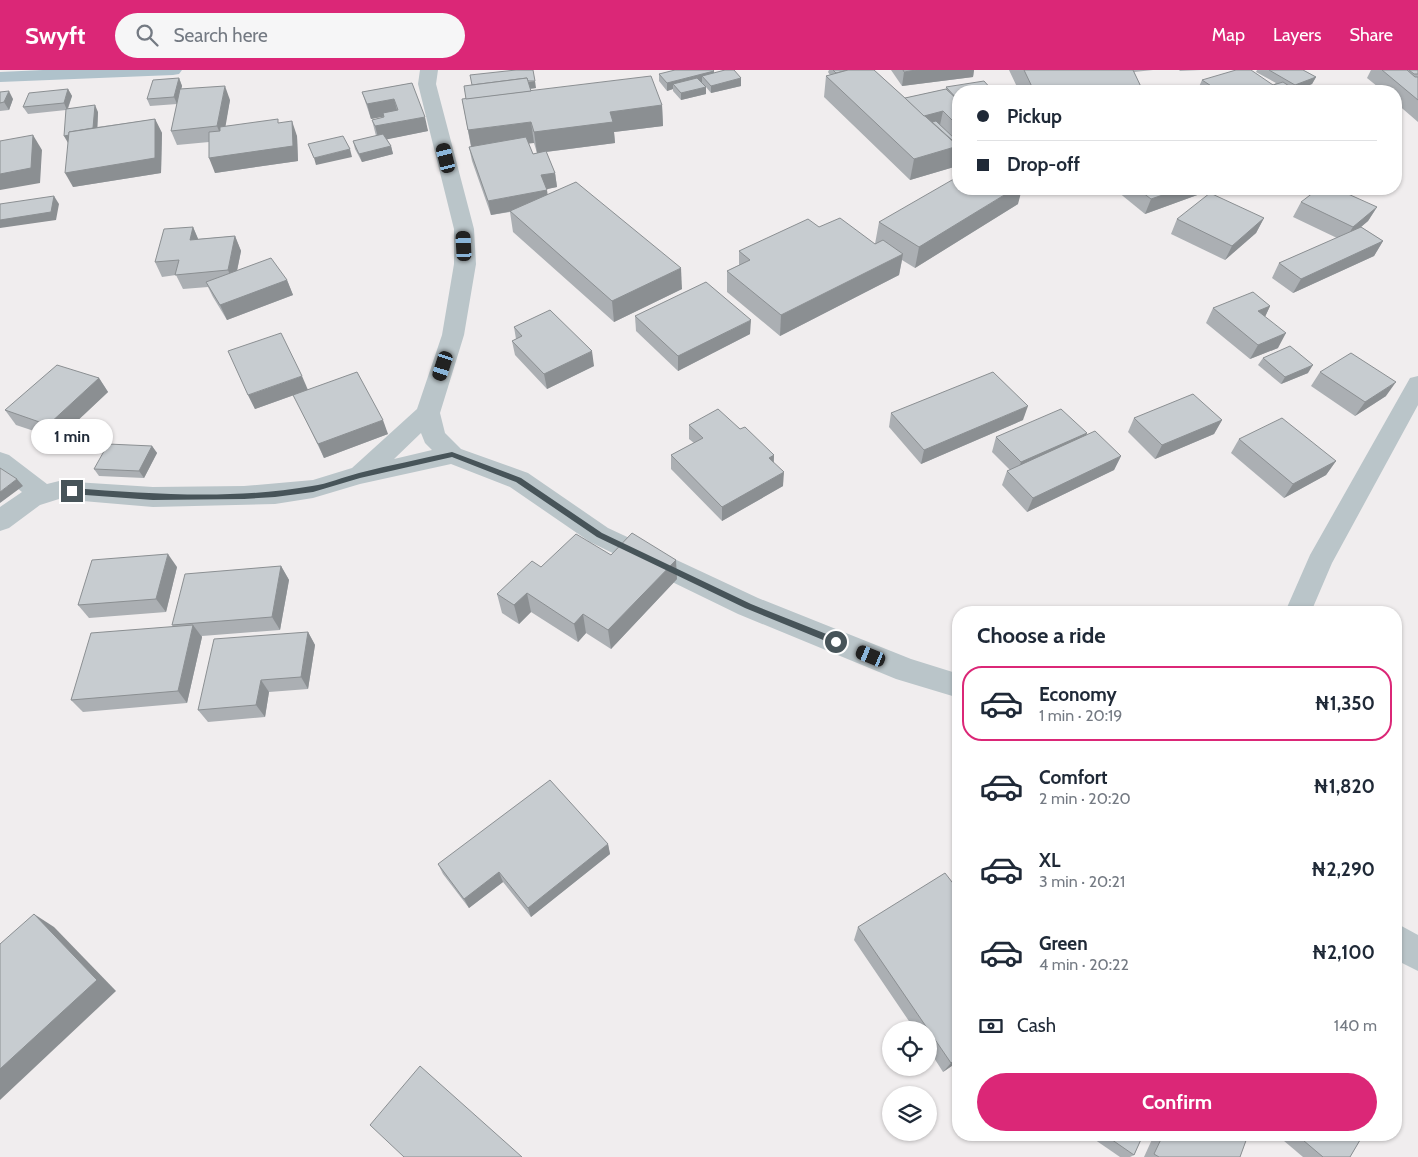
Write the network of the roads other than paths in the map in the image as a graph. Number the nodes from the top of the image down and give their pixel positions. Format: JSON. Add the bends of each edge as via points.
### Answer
{"nodes":[{"id":1,"x":161,"y":70,"type":"edge"},
{"id":2,"x":173,"y":70,"type":"edge"},
{"id":3,"x":429,"y":70,"type":"edge"},
{"id":4,"x":0,"y":77,"type":"edge"},
{"id":5,"x":1418,"y":384,"type":"edge"},
{"id":6,"x":428,"y":413,"type":"junction"},
{"id":7,"x":452,"y":455,"type":"junction"},
{"id":8,"x":0,"y":461,"type":"edge"},
{"id":9,"x":360,"y":475,"type":"junction"},
{"id":10,"x":42,"y":494,"type":"junction"},
{"id":11,"x":0,"y":521,"type":"edge"},
{"id":12,"x":1301,"y":606,"type":"edge"},
{"id":13,"x":952,"y":684,"type":"edge"},
{"id":14,"x":1402,"y":944,"type":"edge"},
{"id":15,"x":1418,"y":954,"type":"edge"}],
"edges":[{"from":1,"to":2,"type":"main road"},
{"from":1,"to":4,"type":"main road"},
{"from":3,"to":6,"type":"street","via":[[427,84],[464,229],[466,264],[453,335]]},
{"from":5,"to":12,"type":"street","via":[[1319,562]]},
{"from":6,"to":7,"type":"street","via":[[434,437]]},
{"from":6,"to":9,"type":"street"},
{"from":7,"to":9,"type":"street"},
{"from":7,"to":13,"type":"street","via":[[518,480],[600,535],[748,606],[906,670]]},
{"from":8,"to":10,"type":"street"},
{"from":9,"to":10,"type":"street","via":[[313,489],[244,496],[153,497],[59,490]]},
{"from":10,"to":11,"type":"street","via":[[21,504]]},
{"from":14,"to":15,"type":"street"}]}
